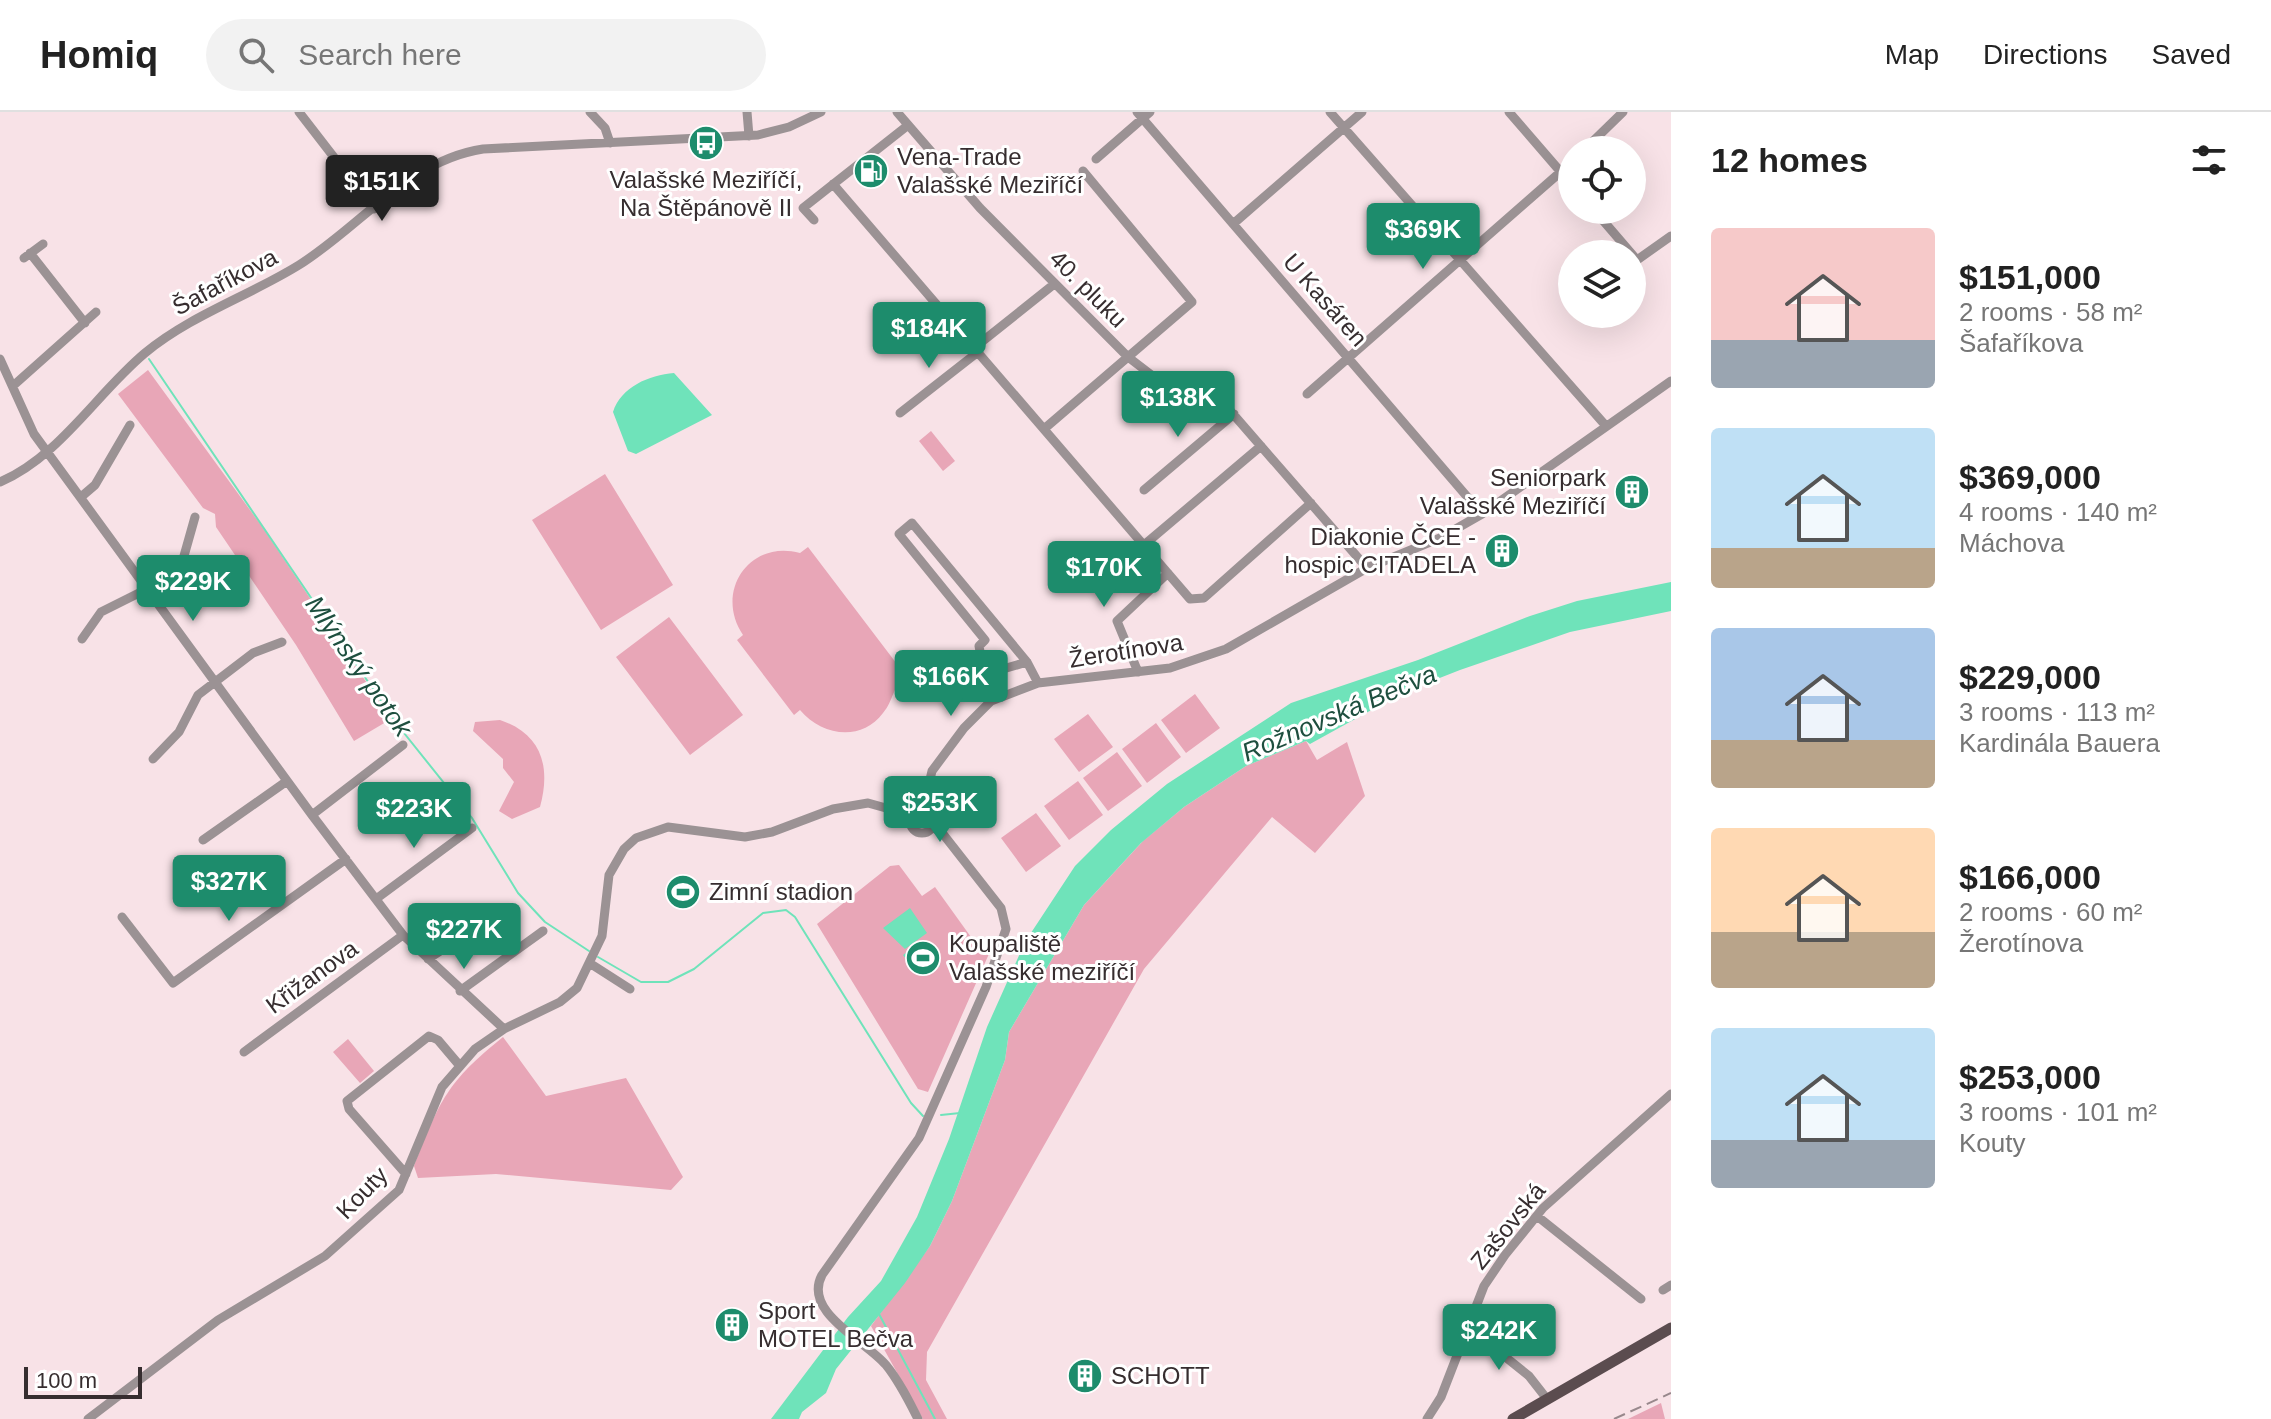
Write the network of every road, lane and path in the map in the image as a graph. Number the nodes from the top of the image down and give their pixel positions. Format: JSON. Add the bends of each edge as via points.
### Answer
{"nodes":[{"id":1,"x":299,"y":112,"type":"edge"},
{"id":2,"x":590,"y":112,"type":"edge"},
{"id":3,"x":747,"y":112,"type":"edge"},
{"id":4,"x":821,"y":112,"type":"edge"},
{"id":5,"x":897,"y":112,"type":"edge"},
{"id":6,"x":1330,"y":112,"type":"edge"},
{"id":7,"x":1362,"y":112,"type":"edge"},
{"id":8,"x":1509,"y":112,"type":"edge"},
{"id":9,"x":1623,"y":112,"type":"edge"},
{"id":10,"x":1143,"y":114,"type":"edge"},
{"id":11,"x":907,"y":126,"type":"junction"},
{"id":12,"x":1344,"y":128,"type":"junction"},
{"id":13,"x":749,"y":136,"type":"junction"},
{"id":14,"x":1598,"y":136,"type":"edge"},
{"id":15,"x":610,"y":143,"type":"junction"},
{"id":16,"x":1096,"y":159,"type":"dead end"},
{"id":17,"x":1558,"y":169,"type":"edge"},
{"id":18,"x":1083,"y":171,"type":"dead end"},
{"id":19,"x":1558,"y":175,"type":"edge"},
{"id":20,"x":833,"y":184,"type":"junction"},
{"id":21,"x":374,"y":209,"type":"junction"},
{"id":22,"x":814,"y":220,"type":"dead end"},
{"id":23,"x":1233,"y":224,"type":"junction"},
{"id":24,"x":1606,"y":224,"type":"edge"},
{"id":25,"x":1671,"y":236,"type":"edge"},
{"id":26,"x":43,"y":244,"type":"dead end"},
{"id":27,"x":1460,"y":260,"type":"junction"},
{"id":28,"x":1053,"y":285,"type":"junction"},
{"id":29,"x":96,"y":312,"type":"dead end"},
{"id":30,"x":85,"y":323,"type":"junction"},
{"id":31,"x":976,"y":350,"type":"junction"},
{"id":32,"x":1128,"y":357,"type":"junction"},
{"id":33,"x":1348,"y":358,"type":"junction"},
{"id":34,"x":0,"y":359,"type":"edge"},
{"id":35,"x":1671,"y":381,"type":"edge"},
{"id":36,"x":14,"y":385,"type":"junction"},
{"id":37,"x":1307,"y":394,"type":"dead end"},
{"id":38,"x":900,"y":413,"type":"dead end"},
{"id":39,"x":1234,"y":414,"type":"junction"},
{"id":40,"x":130,"y":425,"type":"dead end"},
{"id":41,"x":1606,"y":426,"type":"junction"},
{"id":42,"x":1044,"y":429,"type":"junction"},
{"id":43,"x":1261,"y":446,"type":"junction"},
{"id":44,"x":47,"y":450,"type":"junction"},
{"id":45,"x":0,"y":482,"type":"edge"},
{"id":46,"x":1144,"y":490,"type":"dead end"},
{"id":47,"x":81,"y":497,"type":"junction"},
{"id":48,"x":1311,"y":503,"type":"junction"},
{"id":49,"x":1482,"y":514,"type":"junction"},
{"id":50,"x":195,"y":517,"type":"dead end"},
{"id":51,"x":1144,"y":545,"type":"junction"},
{"id":52,"x":1367,"y":568,"type":"junction"},
{"id":53,"x":1168,"y":573,"type":"junction"},
{"id":54,"x":149,"y":590,"type":"junction"},
{"id":55,"x":1001,"y":633,"type":"junction"},
{"id":56,"x":82,"y":639,"type":"dead end"},
{"id":57,"x":985,"y":640,"type":"junction"},
{"id":58,"x":282,"y":642,"type":"dead end"},
{"id":59,"x":1027,"y":662,"type":"junction"},
{"id":60,"x":1138,"y":672,"type":"junction"},
{"id":61,"x":215,"y":682,"type":"junction"},
{"id":62,"x":1038,"y":683,"type":"junction"},
{"id":63,"x":403,"y":745,"type":"dead end"},
{"id":64,"x":153,"y":759,"type":"dead end"},
{"id":65,"x":287,"y":781,"type":"junction"},
{"id":66,"x":923,"y":809,"type":"junction"},
{"id":67,"x":312,"y":815,"type":"junction"},
{"id":68,"x":911,"y":815,"type":"junction"},
{"id":69,"x":933,"y":827,"type":"junction"},
{"id":70,"x":472,"y":828,"type":"dead end"},
{"id":71,"x":203,"y":840,"type":"dead end"},
{"id":72,"x":346,"y":859,"type":"junction"},
{"id":73,"x":376,"y":899,"type":"junction"},
{"id":74,"x":122,"y":917,"type":"dead end"},
{"id":75,"x":486,"y":921,"type":"dead end"},
{"id":76,"x":543,"y":931,"type":"dead end"},
{"id":77,"x":403,"y":935,"type":"junction"},
{"id":78,"x":428,"y":959,"type":"junction"},
{"id":79,"x":591,"y":964,"type":"junction"},
{"id":80,"x":630,"y":989,"type":"dead end"},
{"id":81,"x":460,"y":991,"type":"junction"},
{"id":82,"x":504,"y":1029,"type":"junction"},
{"id":83,"x":244,"y":1052,"type":"dead end"},
{"id":84,"x":460,"y":1066,"type":"junction"},
{"id":85,"x":1671,"y":1094,"type":"edge"},
{"id":86,"x":406,"y":1174,"type":"junction"},
{"id":87,"x":1537,"y":1216,"type":"junction"},
{"id":88,"x":1641,"y":1299,"type":"dead end"},
{"id":89,"x":1468,"y":1327,"type":"junction"},
{"id":90,"x":1671,"y":1328,"type":"edge"},
{"id":91,"x":1547,"y":1399,"type":"junction"},
{"id":92,"x":88,"y":1419,"type":"edge"},
{"id":93,"x":918,"y":1419,"type":"edge"},
{"id":94,"x":1427,"y":1419,"type":"edge"},
{"id":95,"x":1513,"y":1419,"type":"edge"}],
"edges":[{"from":1,"to":21,"type":"street"},
{"from":2,"to":15,"type":"street"},
{"from":3,"to":13,"type":"street"},
{"from":4,"to":13,"type":"street","name":"Šafaříkova","via":[[778,131]]},
{"from":5,"to":11,"type":"street","name":"40. pluku"},
{"from":6,"to":12,"type":"street"},
{"from":7,"to":12,"type":"street"},
{"from":8,"to":17,"type":"street"},
{"from":9,"to":14,"type":"street"},
{"from":10,"to":16,"type":"street"},
{"from":10,"to":23,"type":"street","name":"U Kasáren"},
{"from":11,"to":20,"type":"street"},
{"from":11,"to":28,"type":"street","name":"40. pluku"},
{"from":12,"to":23,"type":"street"},
{"from":12,"to":27,"type":"street"},
{"from":13,"to":15,"type":"street","name":"Šafaříkova"},
{"from":15,"to":21,"type":"street","name":"Šafaříkova","via":[[463,153],[422,172]]},
{"from":18,"to":32,"type":"street","via":[[1192,302]]},
{"from":19,"to":27,"type":"street"},
{"from":20,"to":22,"type":"street","via":[[803,208]]},
{"from":20,"to":31,"type":"street"},
{"from":21,"to":44,"type":"street","name":"Šafaříkova","via":[[295,267],[163,340]]},
{"from":23,"to":33,"type":"street","name":"U Kasáren"},
{"from":24,"to":25,"type":"street","via":[[1637,260]]},
{"from":26,"to":30,"type":"street","via":[[27,256]]},
{"from":27,"to":33,"type":"street"},
{"from":27,"to":41,"type":"street"},
{"from":28,"to":31,"type":"street"},
{"from":28,"to":32,"type":"street","name":"40. pluku"},
{"from":29,"to":30,"type":"street"},
{"from":30,"to":36,"type":"street"},
{"from":31,"to":38,"type":"street"},
{"from":31,"to":42,"type":"street"},
{"from":32,"to":39,"type":"street","name":"40. pluku","via":[[1158,380],[1208,389]]},
{"from":32,"to":42,"type":"street"},
{"from":33,"to":37,"type":"street"},
{"from":33,"to":49,"type":"street","name":"U Kasáren"},
{"from":34,"to":36,"type":"street"},
{"from":35,"to":41,"type":"street","name":"Žerotínova"},
{"from":36,"to":44,"type":"street","via":[[28,424]]},
{"from":39,"to":43,"type":"street","name":"40. pluku"},
{"from":39,"to":46,"type":"street"},
{"from":40,"to":47,"type":"street","via":[[95,485]]},
{"from":41,"to":49,"type":"street","name":"Žerotínova"},
{"from":42,"to":51,"type":"street"},
{"from":43,"to":48,"type":"street","name":"40. pluku"},
{"from":43,"to":51,"type":"street"},
{"from":44,"to":45,"type":"street","name":"Šafaříkova"},
{"from":44,"to":47,"type":"street"},
{"from":47,"to":54,"type":"street"},
{"from":48,"to":52,"type":"street","name":"40. pluku"},
{"from":48,"to":53,"type":"street","via":[[1196,601]]},
{"from":49,"to":52,"type":"street","name":"Žerotínova"},
{"from":50,"to":54,"type":"street","via":[[182,563]]},
{"from":51,"to":53,"type":"street"},
{"from":52,"to":60,"type":"street","name":"Žerotínova","via":[[1226,649],[1191,663]]},
{"from":53,"to":60,"type":"street","via":[[1117,621]]},
{"from":54,"to":56,"type":"street","via":[[101,612]]},
{"from":54,"to":61,"type":"street"},
{"from":55,"to":57,"type":"street"},
{"from":55,"to":57,"type":"street","name":"Žerotínova","via":[[912,523],[899,534]]},
{"from":55,"to":59,"type":"street","name":"Žerotínova"},
{"from":57,"to":59,"type":"street","name":"Žerotínova","via":[[979,656],[987,666],[1016,669]]},
{"from":58,"to":61,"type":"street","via":[[253,653]]},
{"from":59,"to":62,"type":"street","name":"Žerotínova"},
{"from":60,"to":62,"type":"street","name":"Žerotínova"},
{"from":61,"to":64,"type":"street","via":[[198,695],[179,732]]},
{"from":61,"to":65,"type":"street"},
{"from":62,"to":66,"type":"street","name":"Žerotínova","via":[[991,701],[964,728],[932,771]]},
{"from":63,"to":67,"type":"street"},
{"from":65,"to":67,"type":"street"},
{"from":65,"to":71,"type":"street"},
{"from":66,"to":68,"type":"street"},
{"from":66,"to":69,"type":"street","name":"Kouty","via":[[932,813]]},
{"from":67,"to":72,"type":"street"},
{"from":68,"to":69,"type":"street","name":"Kouty","via":[[916,832]]},
{"from":68,"to":79,"type":"street","name":"Kouty","via":[[868,803],[745,837],[685,828],[651,830],[615,861],[602,936]]},
{"from":69,"to":93,"type":"street","name":"Kouty","via":[[1001,908],[1006,929],[924,1127],[819,1280],[821,1304],[886,1366]]},
{"from":70,"to":73,"type":"street"},
{"from":72,"to":73,"type":"street"},
{"from":72,"to":74,"type":"street","via":[[173,983]]},
{"from":73,"to":77,"type":"street"},
{"from":75,"to":78,"type":"street"},
{"from":76,"to":81,"type":"street"},
{"from":77,"to":78,"type":"street"},
{"from":77,"to":83,"type":"street","name":"Křižanova"},
{"from":78,"to":81,"type":"street"},
{"from":79,"to":80,"type":"street"},
{"from":79,"to":82,"type":"street","name":"Kouty","via":[[568,996]]},
{"from":81,"to":82,"type":"street"},
{"from":82,"to":84,"type":"street","name":"Kouty"},
{"from":84,"to":86,"type":"street","name":"Kouty","via":[[442,1087]]},
{"from":84,"to":86,"type":"street","via":[[429,1036],[347,1101]]},
{"from":85,"to":87,"type":"street","name":"Zašovská"},
{"from":86,"to":92,"type":"street","name":"Kouty","via":[[399,1190],[325,1256],[218,1320]]},
{"from":87,"to":88,"type":"street"},
{"from":87,"to":89,"type":"street","name":"Zašovská","via":[[1484,1286]]},
{"from":89,"to":91,"type":"street","via":[[1529,1376]]},
{"from":89,"to":94,"type":"street","name":"Zašovská"},
{"from":90,"to":91,"type":"main road"},
{"from":91,"to":95,"type":"main road"}]}
